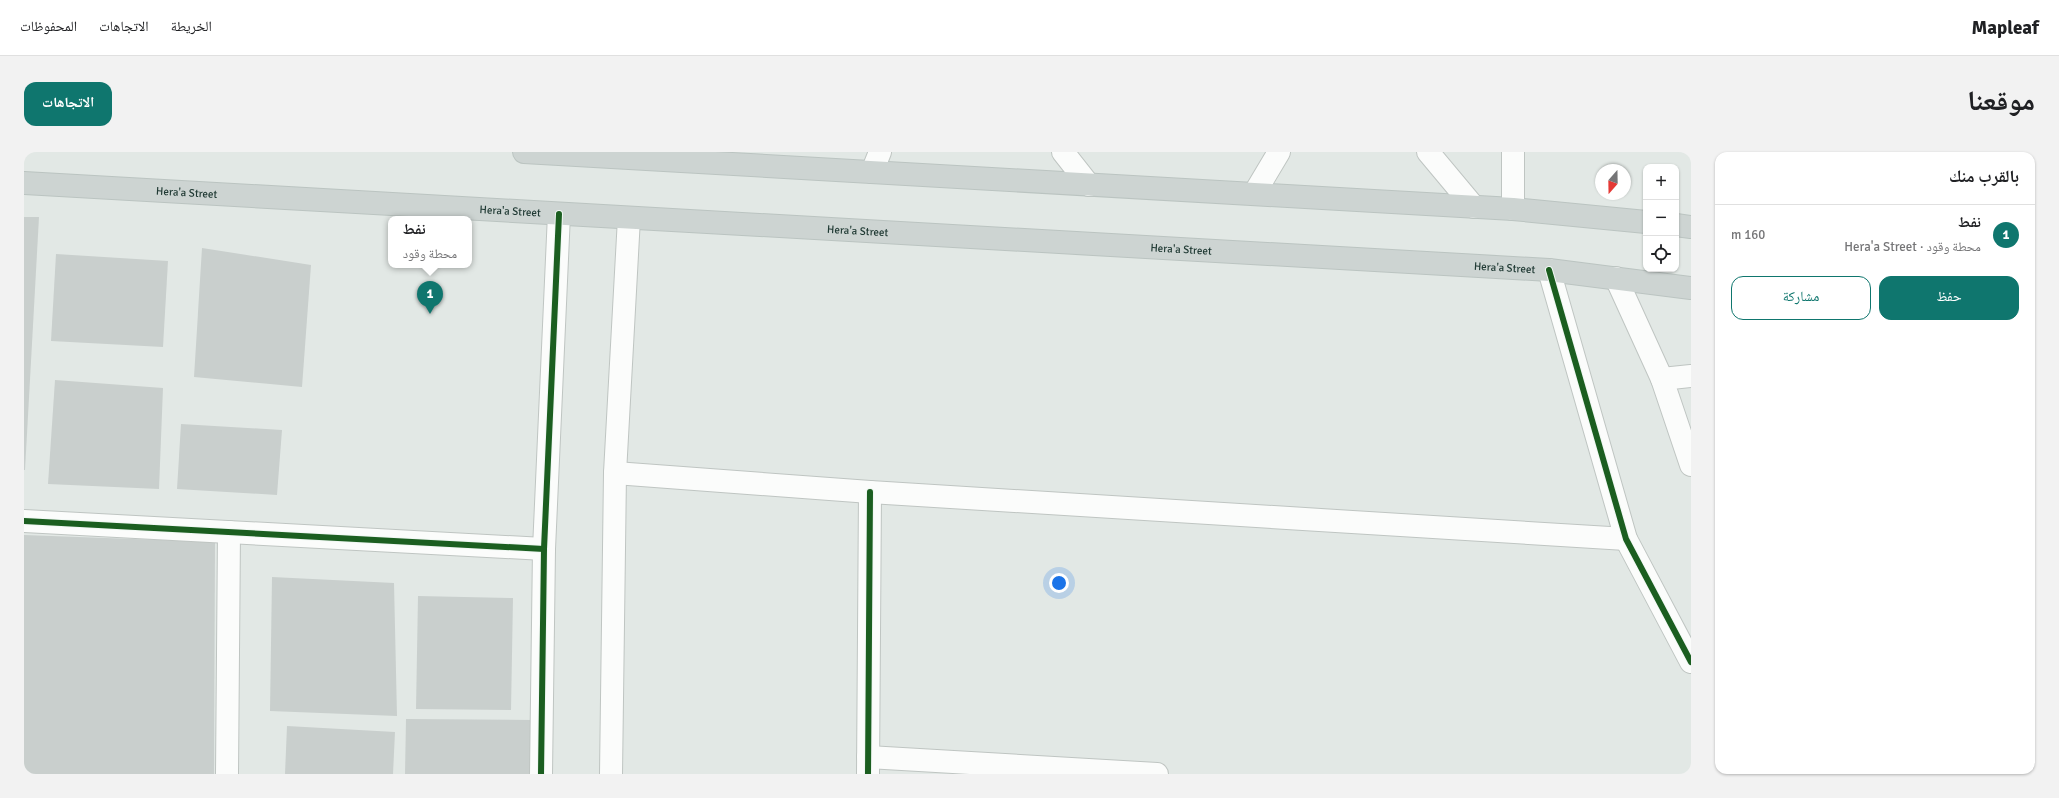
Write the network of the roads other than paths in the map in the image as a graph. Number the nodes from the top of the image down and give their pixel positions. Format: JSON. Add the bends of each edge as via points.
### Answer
{"nodes":[{"id":1,"x":524,"y":152,"type":"edge"},
{"id":2,"x":880,"y":152,"type":"edge"},
{"id":3,"x":1063,"y":152,"type":"edge"},
{"id":4,"x":1279,"y":152,"type":"edge"},
{"id":5,"x":1428,"y":152,"type":"edge"},
{"id":6,"x":1513,"y":152,"type":"edge"},
{"id":7,"x":553,"y":153,"type":"edge"},
{"id":8,"x":872,"y":172,"type":"junction"},
{"id":9,"x":24,"y":183,"type":"edge"},
{"id":10,"x":1089,"y":185,"type":"junction"},
{"id":11,"x":1254,"y":194,"type":"junction"},
{"id":12,"x":1474,"y":207,"type":"junction"},
{"id":13,"x":1513,"y":209,"type":"junction"},
{"id":14,"x":559,"y":214,"type":"junction"},
{"id":15,"x":629,"y":218,"type":"junction"},
{"id":16,"x":1643,"y":222,"type":"edge"},
{"id":17,"x":1679,"y":226,"type":"edge"},
{"id":18,"x":1691,"y":227,"type":"edge"},
{"id":19,"x":1549,"y":270,"type":"junction"},
{"id":20,"x":1616,"y":278,"type":"junction"},
{"id":21,"x":1691,"y":288,"type":"edge"},
{"id":22,"x":1691,"y":376,"type":"edge"},
{"id":23,"x":1662,"y":379,"type":"junction"},
{"id":24,"x":1691,"y":465,"type":"edge"},
{"id":25,"x":615,"y":473,"type":"junction"},
{"id":26,"x":870,"y":492,"type":"junction"},
{"id":27,"x":24,"y":521,"type":"edge"},
{"id":28,"x":229,"y":532,"type":"junction"},
{"id":29,"x":1626,"y":539,"type":"junction"},
{"id":30,"x":544,"y":549,"type":"junction"},
{"id":31,"x":1691,"y":662,"type":"edge"},
{"id":32,"x":868,"y":765,"type":"edge"},
{"id":33,"x":227,"y":774,"type":"edge"},
{"id":34,"x":541,"y":774,"type":"edge"},
{"id":35,"x":611,"y":774,"type":"edge"},
{"id":36,"x":1154,"y":774,"type":"edge"},
{"id":37,"x":1157,"y":774,"type":"edge"}],
"edges":[{"from":1,"to":7,"type":"main road"},
{"from":2,"to":8,"type":"street"},
{"from":3,"to":10,"type":"street"},
{"from":4,"to":11,"type":"street"},
{"from":5,"to":12,"type":"street"},
{"from":6,"to":13,"type":"street"},
{"from":7,"to":8,"type":"main road"},
{"from":8,"to":10,"type":"main road"},
{"from":9,"to":14,"type":"main road","name":"Hera'a Street"},
{"from":10,"to":11,"type":"main road"},
{"from":11,"to":12,"type":"main road"},
{"from":12,"to":13,"type":"main road"},
{"from":13,"to":16,"type":"main road"},
{"from":14,"to":15,"type":"main road","name":"Hera'a Street"},
{"from":14,"to":30,"type":"street"},
{"from":15,"to":19,"type":"main road","name":"Hera'a Street"},
{"from":15,"to":25,"type":"street"},
{"from":17,"to":18,"type":"main road"},
{"from":19,"to":20,"type":"main road","name":"Hera'a Street"},
{"from":19,"to":29,"type":"street"},
{"from":20,"to":21,"type":"main road","name":"Hera'a Street"},
{"from":20,"to":23,"type":"street"},
{"from":22,"to":23,"type":"street"},
{"from":23,"to":24,"type":"street"},
{"from":25,"to":26,"type":"street"},
{"from":25,"to":35,"type":"street"},
{"from":26,"to":29,"type":"street"},
{"from":26,"to":32,"type":"street"},
{"from":27,"to":28,"type":"street"},
{"from":28,"to":30,"type":"street"},
{"from":28,"to":33,"type":"street"},
{"from":29,"to":31,"type":"street"},
{"from":30,"to":34,"type":"street"},
{"from":32,"to":36,"type":"street"},
{"from":36,"to":37,"type":"street"}]}
